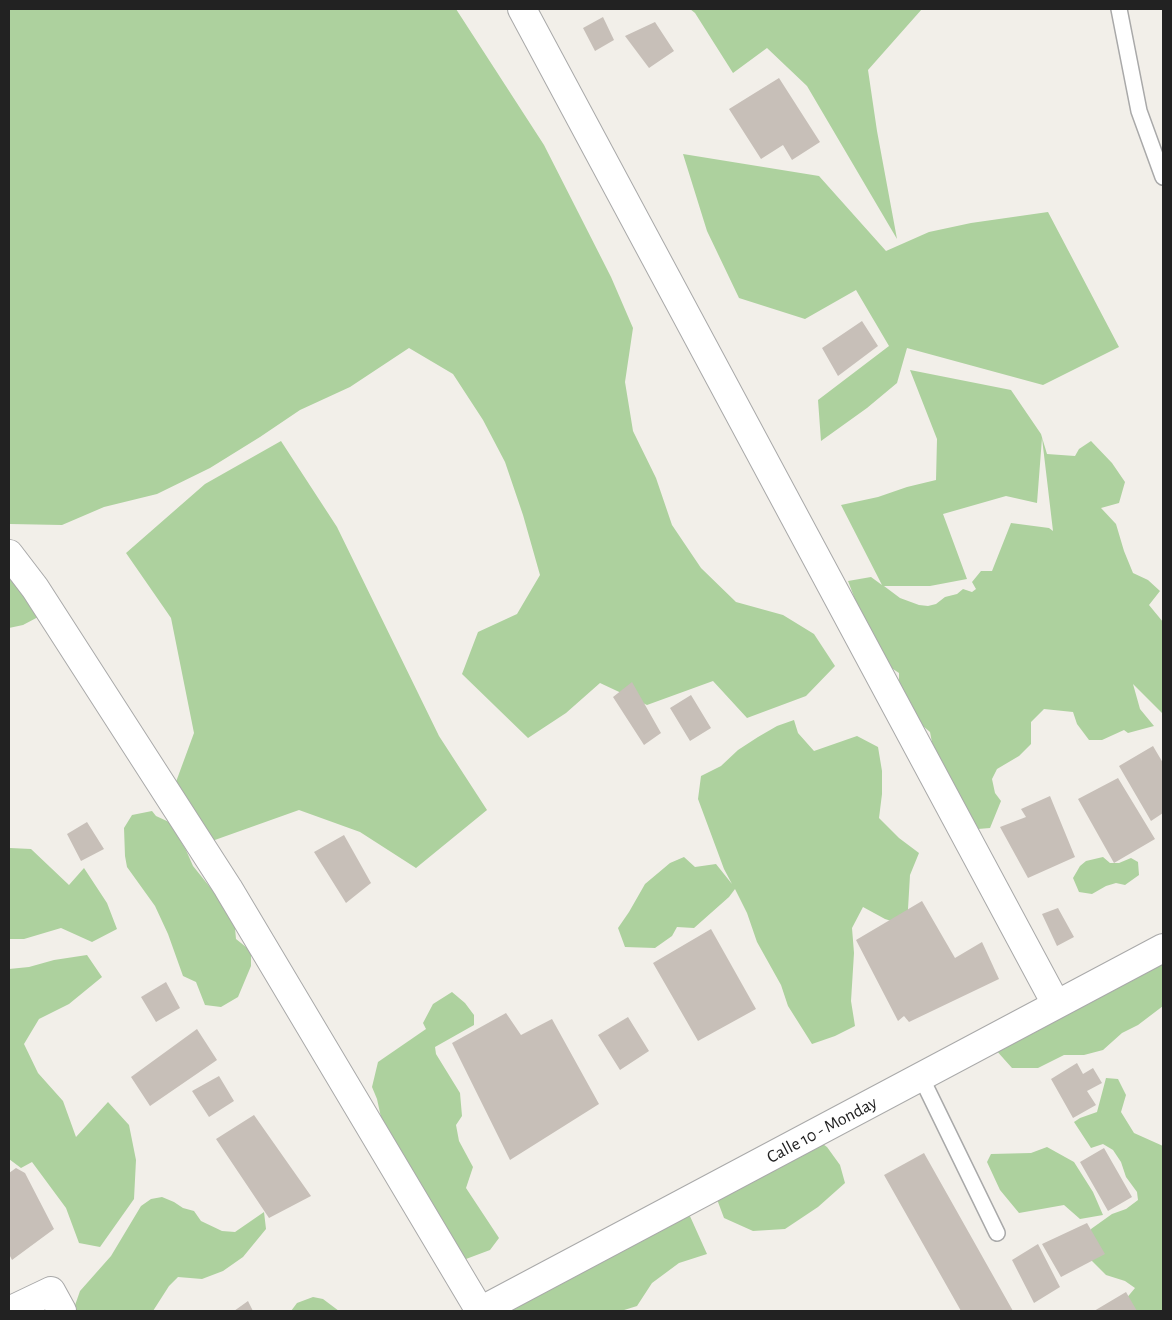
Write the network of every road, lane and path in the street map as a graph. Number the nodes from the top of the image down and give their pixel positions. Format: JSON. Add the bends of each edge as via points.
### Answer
{"nodes":[{"id":1,"x":522,"y":9,"type":"edge"},
{"id":2,"x":1119,"y":9,"type":"edge"},
{"id":3,"x":1163,"y":177,"type":"edge"},
{"id":4,"x":9,"y":554,"type":"edge"},
{"id":5,"x":1163,"y":948,"type":"edge"},
{"id":6,"x":1056,"y":1004,"type":"junction"},
{"id":7,"x":921,"y":1077,"type":"junction"},
{"id":8,"x":997,"y":1233,"type":"dead end"},
{"id":9,"x":9,"y":1311,"type":"edge"},
{"id":10,"x":62,"y":1311,"type":"edge"},
{"id":11,"x":480,"y":1311,"type":"edge"}],
"edges":[{"from":1,"to":6,"type":"street"},
{"from":2,"to":3,"type":"lane","via":[[1139,111]]},
{"from":4,"to":11,"type":"street","via":[[36,588],[228,888]]},
{"from":5,"to":6,"type":"street","name":"Calle 10 - Monday"},
{"from":6,"to":7,"type":"street","name":"Calle 10 - Monday"},
{"from":7,"to":8,"type":"lane"},
{"from":7,"to":11,"type":"street","name":"Calle 10 - Monday"},
{"from":9,"to":10,"type":"street","via":[[51,1291]]}]}
